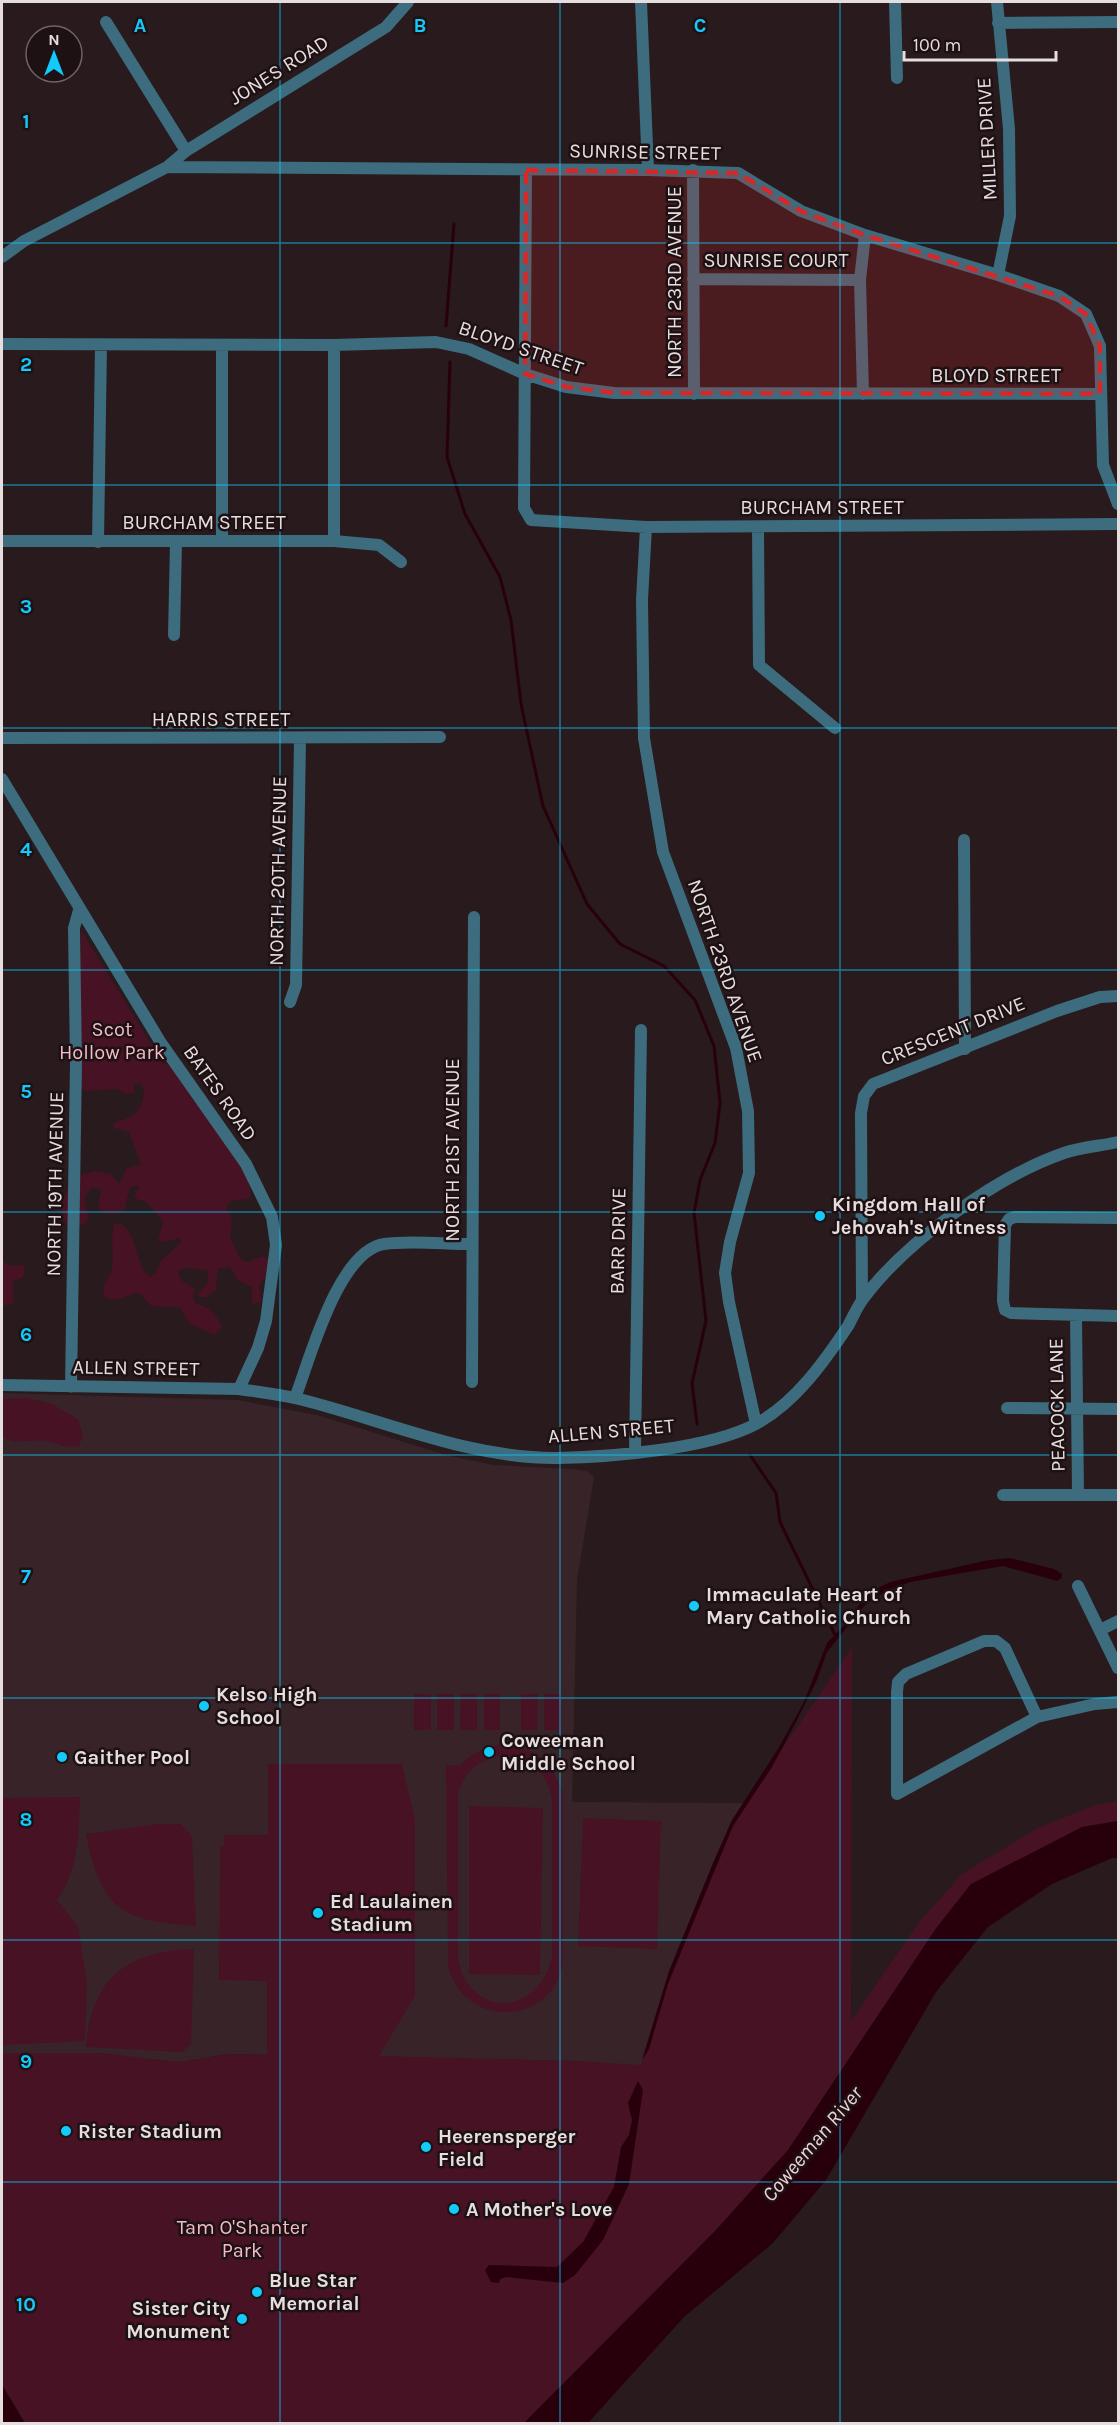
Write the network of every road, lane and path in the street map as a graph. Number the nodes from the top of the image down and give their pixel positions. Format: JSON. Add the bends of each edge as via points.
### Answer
{"nodes":[{"id":1,"x":408,"y":2,"type":"edge"},
{"id":2,"x":642,"y":2,"type":"edge"},
{"id":3,"x":895,"y":2,"type":"edge"},
{"id":4,"x":997,"y":2,"type":"edge"},
{"id":5,"x":106,"y":22,"type":"dead end"},
{"id":6,"x":1119,"y":22,"type":"edge"},
{"id":7,"x":998,"y":23,"type":"junction"},
{"id":8,"x":897,"y":78,"type":"dead end"},
{"id":9,"x":186,"y":150,"type":"junction"},
{"id":10,"x":166,"y":167,"type":"junction"},
{"id":11,"x":526,"y":170,"type":"junction"},
{"id":12,"x":648,"y":170,"type":"junction"},
{"id":13,"x":693,"y":170,"type":"junction"},
{"id":14,"x":865,"y":235,"type":"junction"},
{"id":15,"x":2,"y":256,"type":"edge"},
{"id":16,"x":998,"y":274,"type":"junction"},
{"id":17,"x":693,"y":279,"type":"junction"},
{"id":18,"x":860,"y":280,"type":"junction"},
{"id":19,"x":2,"y":344,"type":"edge"},
{"id":20,"x":101,"y":345,"type":"junction"},
{"id":21,"x":222,"y":345,"type":"junction"},
{"id":22,"x":334,"y":345,"type":"junction"},
{"id":23,"x":525,"y":374,"type":"junction"},
{"id":24,"x":694,"y":394,"type":"junction"},
{"id":25,"x":863,"y":394,"type":"junction"},
{"id":26,"x":1100,"y":394,"type":"junction"},
{"id":27,"x":1119,"y":504,"type":"edge"},
{"id":28,"x":1119,"y":524,"type":"edge"},
{"id":29,"x":646,"y":527,"type":"junction"},
{"id":30,"x":758,"y":528,"type":"junction"},
{"id":31,"x":2,"y":541,"type":"edge"},
{"id":32,"x":222,"y":541,"type":"junction"},
{"id":33,"x":334,"y":541,"type":"junction"},
{"id":34,"x":98,"y":542,"type":"junction"},
{"id":35,"x":176,"y":542,"type":"junction"},
{"id":36,"x":401,"y":562,"type":"dead end"},
{"id":37,"x":174,"y":635,"type":"dead end"},
{"id":38,"x":835,"y":728,"type":"dead end"},
{"id":39,"x":440,"y":737,"type":"dead end"},
{"id":40,"x":2,"y":738,"type":"edge"},
{"id":41,"x":300,"y":739,"type":"junction"},
{"id":42,"x":2,"y":779,"type":"edge"},
{"id":43,"x":964,"y":840,"type":"dead end"},
{"id":44,"x":79,"y":910,"type":"junction"},
{"id":45,"x":474,"y":917,"type":"dead end"},
{"id":46,"x":1119,"y":996,"type":"edge"},
{"id":47,"x":290,"y":1002,"type":"dead end"},
{"id":48,"x":640,"y":1030,"type":"dead end"},
{"id":49,"x":965,"y":1049,"type":"junction"},
{"id":50,"x":1119,"y":1142,"type":"edge"},
{"id":51,"x":1119,"y":1218,"type":"edge"},
{"id":52,"x":471,"y":1244,"type":"junction"},
{"id":53,"x":862,"y":1299,"type":"junction"},
{"id":54,"x":1076,"y":1316,"type":"junction"},
{"id":55,"x":1119,"y":1316,"type":"edge"},
{"id":56,"x":472,"y":1382,"type":"dead end"},
{"id":57,"x":2,"y":1385,"type":"edge"},
{"id":58,"x":71,"y":1387,"type":"junction"},
{"id":59,"x":239,"y":1389,"type":"junction"},
{"id":60,"x":295,"y":1398,"type":"junction"},
{"id":61,"x":1007,"y":1408,"type":"dead end"},
{"id":62,"x":1119,"y":1409,"type":"edge"},
{"id":63,"x":1076,"y":1410,"type":"junction"},
{"id":64,"x":756,"y":1424,"type":"junction"},
{"id":65,"x":634,"y":1453,"type":"junction"},
{"id":66,"x":1078,"y":1494,"type":"junction"},
{"id":67,"x":1003,"y":1495,"type":"dead end"},
{"id":68,"x":1119,"y":1495,"type":"edge"},
{"id":69,"x":1078,"y":1586,"type":"dead end"},
{"id":70,"x":1119,"y":1621,"type":"edge"},
{"id":71,"x":1100,"y":1630,"type":"junction"},
{"id":72,"x":1119,"y":1668,"type":"edge"},
{"id":73,"x":1119,"y":1702,"type":"edge"},
{"id":74,"x":1037,"y":1717,"type":"junction"}],
"edges":[{"from":1,"to":9,"type":"street","name":"JONES ROAD","via":[[386,27]]},
{"from":2,"to":12,"type":"street"},
{"from":3,"to":8,"type":"street"},
{"from":4,"to":7,"type":"street","name":"MILLER DRIVE"},
{"from":5,"to":9,"type":"street"},
{"from":6,"to":7,"type":"street"},
{"from":7,"to":16,"type":"street","name":"MILLER DRIVE","via":[[1009,129],[1010,216]]},
{"from":9,"to":10,"type":"street","name":"JONES ROAD"},
{"from":10,"to":11,"type":"street","name":"SUNRISE STREET"},
{"from":10,"to":15,"type":"street","name":"SUNRISE STREET"},
{"from":11,"to":12,"type":"street","name":"SUNRISE STREET"},
{"from":11,"to":23,"type":"street"},
{"from":12,"to":13,"type":"street","name":"SUNRISE STREET"},
{"from":13,"to":14,"type":"street","name":"SUNRISE STREET","via":[[738,173],[801,211]]},
{"from":13,"to":17,"type":"street","name":"NORTH 23RD AVENUE"},
{"from":14,"to":16,"type":"street","name":"SUNRISE STREET"},
{"from":14,"to":18,"type":"street"},
{"from":16,"to":26,"type":"street","name":"SUNRISE STREET","via":[[1059,296],[1086,314],[1100,346]]},
{"from":17,"to":18,"type":"street","name":"SUNRISE COURT"},
{"from":17,"to":24,"type":"street","name":"NORTH 23RD AVENUE"},
{"from":18,"to":25,"type":"street"},
{"from":19,"to":20,"type":"street","name":"BLOYD STREET"},
{"from":20,"to":21,"type":"street","name":"BLOYD STREET"},
{"from":20,"to":34,"type":"street"},
{"from":21,"to":22,"type":"street","name":"BLOYD STREET"},
{"from":21,"to":32,"type":"street"},
{"from":22,"to":23,"type":"street","name":"BLOYD STREET","via":[[444,343],[469,349]]},
{"from":22,"to":33,"type":"street"},
{"from":23,"to":24,"type":"street","name":"BLOYD STREET","via":[[588,391]]},
{"from":23,"to":29,"type":"street","name":"BURCHAM STREET","via":[[527,516],[537,522]]},
{"from":24,"to":25,"type":"street","name":"BLOYD STREET"},
{"from":25,"to":26,"type":"street","name":"BLOYD STREET"},
{"from":26,"to":27,"type":"street","name":"SUNRISE STREET","via":[[1103,465]]},
{"from":28,"to":30,"type":"street","name":"BURCHAM STREET"},
{"from":29,"to":30,"type":"street","name":"BURCHAM STREET"},
{"from":29,"to":64,"type":"street","name":"NORTH 23RD AVENUE","via":[[642,600],[644,738],[663,852],[736,1048],[748,1110],[749,1173],[725,1273]]},
{"from":30,"to":38,"type":"street","via":[[759,665]]},
{"from":31,"to":34,"type":"street","name":"BURCHAM STREET"},
{"from":32,"to":33,"type":"street","name":"BURCHAM STREET"},
{"from":32,"to":35,"type":"street","name":"BURCHAM STREET"},
{"from":33,"to":36,"type":"street","name":"BURCHAM STREET","via":[[379,545]]},
{"from":34,"to":35,"type":"street","name":"BURCHAM STREET"},
{"from":35,"to":37,"type":"street"},
{"from":39,"to":41,"type":"street","name":"HARRIS STREET"},
{"from":40,"to":41,"type":"street","name":"HARRIS STREET"},
{"from":41,"to":47,"type":"street","name":"NORTH 20TH AVENUE","via":[[296,986]]},
{"from":42,"to":44,"type":"street","name":"BATES ROAD"},
{"from":43,"to":49,"type":"street"},
{"from":44,"to":58,"type":"street","name":"NORTH 19TH AVENUE","via":[[75,928]]},
{"from":44,"to":59,"type":"street","name":"BATES ROAD","via":[[161,1043],[246,1164],[272,1217],[276,1245],[266,1321]]},
{"from":45,"to":52,"type":"street","name":"NORTH 21ST AVENUE"},
{"from":46,"to":49,"type":"street","name":"CRESCENT DRIVE","via":[[1100,997],[1057,1011]]},
{"from":48,"to":65,"type":"street","name":"BARR DRIVE"},
{"from":49,"to":53,"type":"street","name":"CRESCENT DRIVE","via":[[873,1084],[864,1096]]},
{"from":50,"to":53,"type":"street","name":"ALLEN STREET","via":[[1065,1152],[998,1184],[914,1244]]},
{"from":51,"to":54,"type":"street","name":"PEACOCK LANE","via":[[1015,1217],[1005,1225],[1005,1310],[1011,1314]]},
{"from":52,"to":56,"type":"street","name":"NORTH 21ST AVENUE"},
{"from":52,"to":60,"type":"street","via":[[382,1244],[354,1260],[328,1307]]},
{"from":53,"to":64,"type":"street","name":"ALLEN STREET","via":[[848,1326],[788,1402]]},
{"from":54,"to":55,"type":"street","name":"PEACOCK LANE"},
{"from":54,"to":63,"type":"street","name":"PEACOCK LANE"},
{"from":57,"to":58,"type":"street","name":"ALLEN STREET"},
{"from":58,"to":59,"type":"street","name":"ALLEN STREET"},
{"from":59,"to":60,"type":"street","name":"ALLEN STREET"},
{"from":60,"to":65,"type":"street","name":"ALLEN STREET","via":[[423,1436],[511,1455],[556,1458]]},
{"from":61,"to":63,"type":"street"},
{"from":62,"to":63,"type":"street"},
{"from":63,"to":66,"type":"street","name":"PEACOCK LANE"},
{"from":64,"to":65,"type":"street","name":"ALLEN STREET","via":[[718,1439]]},
{"from":66,"to":67,"type":"street"},
{"from":66,"to":68,"type":"street"},
{"from":69,"to":71,"type":"street"},
{"from":70,"to":71,"type":"street"},
{"from":71,"to":72,"type":"street"},
{"from":73,"to":74,"type":"street"},
{"from":74,"to":74,"type":"street","via":[[897,1794],[897,1692],[898,1682],[906,1674],[984,1641],[996,1641],[1005,1648]]}]}
